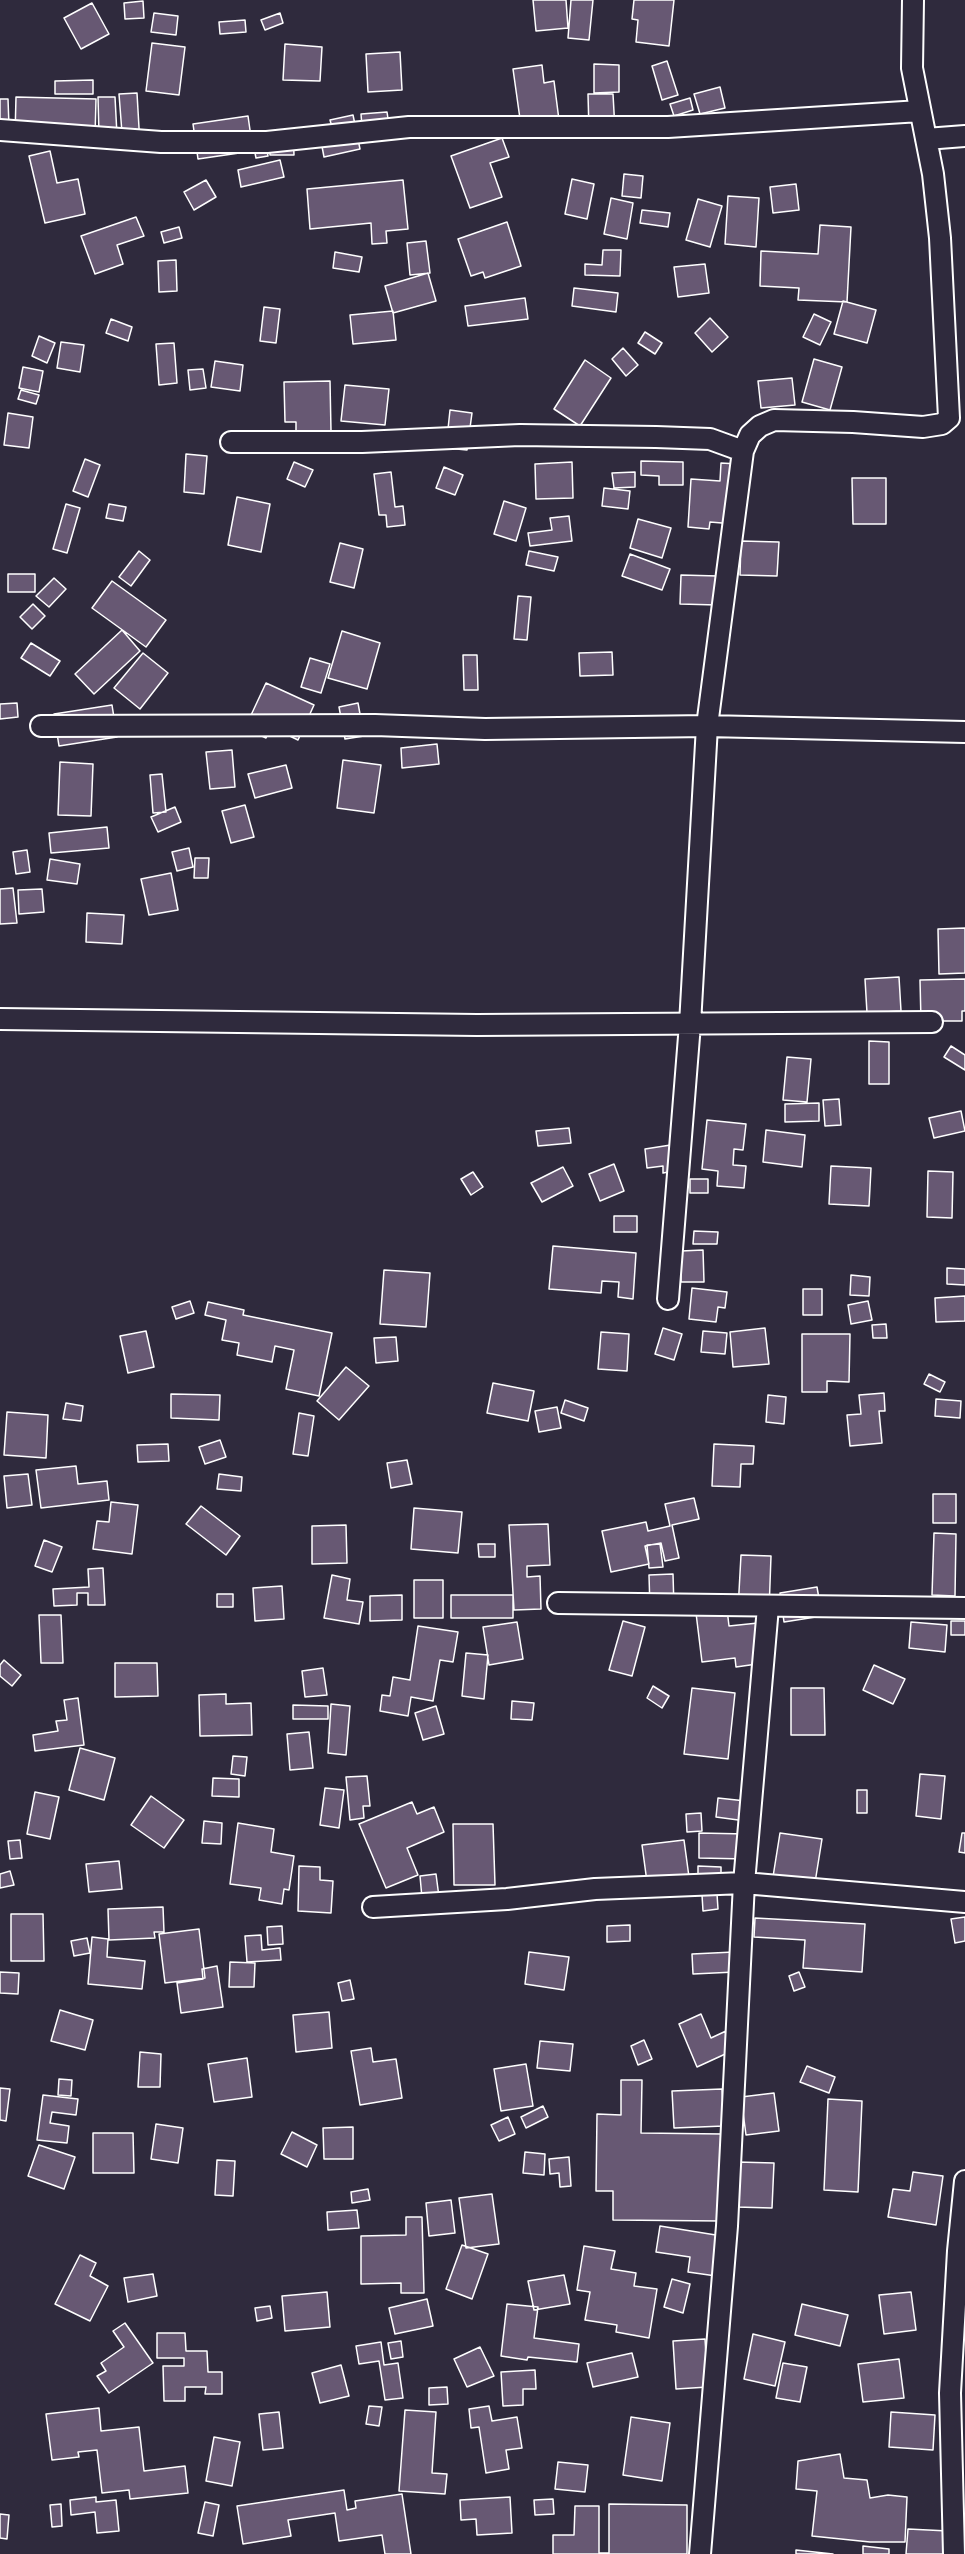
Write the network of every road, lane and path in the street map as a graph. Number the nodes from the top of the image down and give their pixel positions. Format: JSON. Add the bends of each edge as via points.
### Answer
{"nodes":[{"id":1,"x":913,"y":0,"type":"edge"},
{"id":2,"x":920,"y":111,"type":"junction"},
{"id":3,"x":0,"y":130,"type":"edge"},
{"id":4,"x":965,"y":136,"type":"edge"},
{"id":5,"x":926,"y":139,"type":"junction"},
{"id":6,"x":231,"y":442,"type":"dead end"},
{"id":7,"x":743,"y":452,"type":"junction"},
{"id":8,"x":41,"y":726,"type":"dead end"},
{"id":9,"x":707,"y":726,"type":"junction"},
{"id":10,"x":965,"y":732,"type":"edge"},
{"id":11,"x":0,"y":1019,"type":"edge"},
{"id":12,"x":932,"y":1022,"type":"dead end"},
{"id":13,"x":690,"y":1024,"type":"junction"},
{"id":14,"x":668,"y":1299,"type":"dead end"},
{"id":15,"x":558,"y":1603,"type":"dead end"},
{"id":16,"x":768,"y":1607,"type":"junction"},
{"id":17,"x":965,"y":1608,"type":"edge"},
{"id":18,"x":744,"y":1883,"type":"junction"},
{"id":19,"x":965,"y":1902,"type":"edge"},
{"id":20,"x":373,"y":1907,"type":"dead end"},
{"id":21,"x":965,"y":2181,"type":"edge"},
{"id":22,"x":700,"y":2554,"type":"edge"},
{"id":23,"x":954,"y":2554,"type":"edge"}],
"edges":[{"from":1,"to":2,"type":"street","via":[[912,68]]},
{"from":2,"to":3,"type":"street","via":[[668,127],[409,127],[267,142],[161,142]]},
{"from":2,"to":5,"type":"street"},
{"from":4,"to":5,"type":"street"},
{"from":5,"to":7,"type":"street","via":[[940,238],[949,418],[942,424],[923,428],[774,420],[750,435]]},
{"from":6,"to":7,"type":"street","via":[[362,442],[520,435],[656,437],[710,439]]},
{"from":7,"to":9,"type":"street"},
{"from":8,"to":9,"type":"street"},
{"from":9,"to":10,"type":"street"},
{"from":9,"to":13,"type":"street"},
{"from":11,"to":13,"type":"street"},
{"from":12,"to":13,"type":"street"},
{"from":13,"to":14,"type":"street"},
{"from":15,"to":16,"type":"street"},
{"from":16,"to":17,"type":"street"},
{"from":16,"to":18,"type":"street"},
{"from":18,"to":19,"type":"street"},
{"from":18,"to":20,"type":"street","via":[[595,1889]]},
{"from":18,"to":22,"type":"street","via":[[727,2226]]},
{"from":21,"to":23,"type":"street","via":[[950,2392]]}]}
